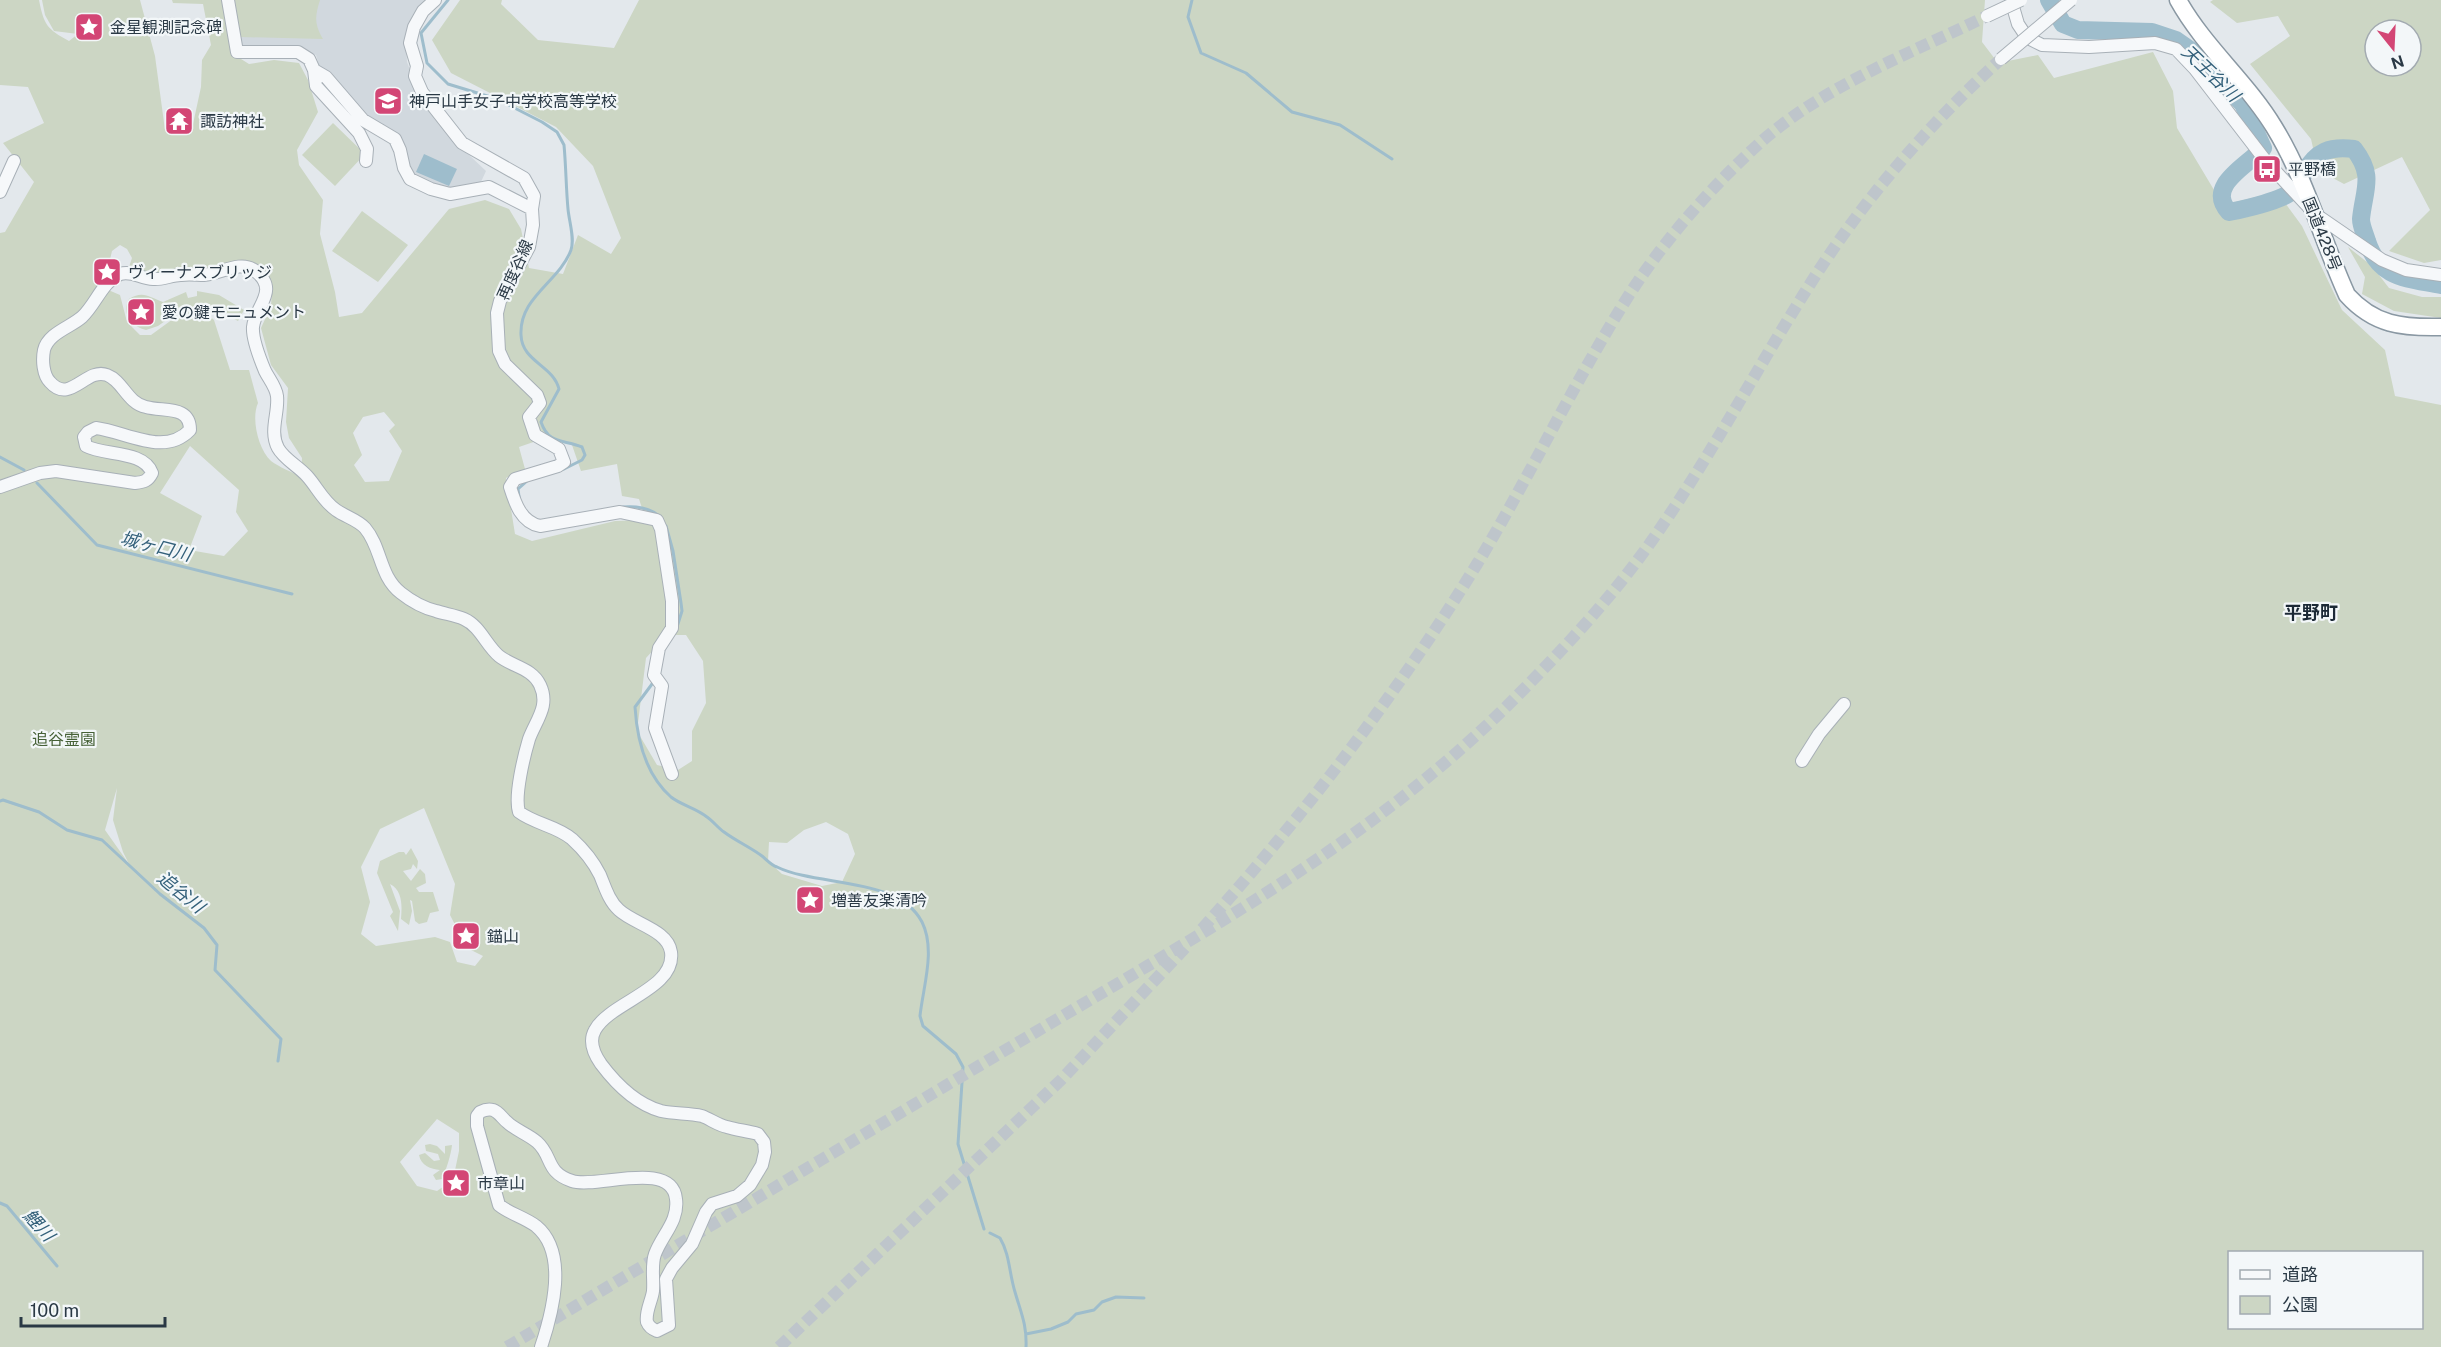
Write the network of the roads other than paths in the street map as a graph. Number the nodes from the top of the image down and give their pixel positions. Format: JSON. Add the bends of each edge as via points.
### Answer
{"nodes":[{"id":1,"x":228,"y":0,"type":"edge"},
{"id":2,"x":435,"y":0,"type":"edge"},
{"id":3,"x":2011,"y":0,"type":"edge"},
{"id":4,"x":2020,"y":0,"type":"edge"},
{"id":5,"x":2071,"y":0,"type":"edge"},
{"id":6,"x":2173,"y":0,"type":"edge"},
{"id":7,"x":2178,"y":0,"type":"edge"},
{"id":8,"x":2187,"y":0,"type":"edge"},
{"id":9,"x":1987,"y":16,"type":"tunnel mouth"},
{"id":10,"x":2191,"y":21,"type":"junction"},
{"id":11,"x":2001,"y":59,"type":"tunnel mouth"},
{"id":12,"x":314,"y":70,"type":"junction"},
{"id":13,"x":2254,"y":98,"type":"junction"},
{"id":14,"x":14,"y":161,"type":"dead end"},
{"id":15,"x":366,"y":161,"type":"dead end"},
{"id":16,"x":0,"y":192,"type":"edge"},
{"id":17,"x":532,"y":209,"type":"junction"},
{"id":18,"x":2314,"y":214,"type":"junction"},
{"id":19,"x":2441,"y":275,"type":"edge"},
{"id":20,"x":2441,"y":327,"type":"edge"},
{"id":21,"x":0,"y":487,"type":"edge"},
{"id":22,"x":1844,"y":704,"type":"dead end"},
{"id":23,"x":1802,"y":761,"type":"dead end"},
{"id":24,"x":672,"y":774,"type":"dead end"},
{"id":25,"x":541,"y":1347,"type":"edge"}],
"edges":[{"from":1,"to":12,"type":"street","via":[[237,52],[298,52],[309,59]]},
{"from":2,"to":17,"type":"street","name":"再度谷線","via":[[423,11],[410,43],[422,92],[462,143],[524,178],[534,196]]},
{"from":3,"to":18,"type":"street","via":[[2024,33],[2042,45],[2155,43],[2176,49]]},
{"from":4,"to":9,"type":"street","bridge":true},
{"from":5,"to":11,"type":"street","bridge":true},
{"from":6,"to":10,"type":"street"},
{"from":7,"to":10,"type":"highway","name":"国道428号"},
{"from":8,"to":13,"type":"street"},
{"from":10,"to":13,"type":"highway","name":"国道428号"},
{"from":12,"to":15,"type":"street","via":[[316,86],[359,133],[367,149]]},
{"from":12,"to":17,"type":"street","via":[[363,120],[395,139],[410,179],[450,194],[489,187]]},
{"from":13,"to":18,"type":"highway","name":"国道428号","via":[[2275,128]]},
{"from":14,"to":16,"type":"street"},
{"from":17,"to":24,"type":"street","name":"再度谷線","via":[[534,225],[529,247],[497,313],[499,351],[512,374],[537,395],[540,403],[529,417],[535,435],[559,449],[564,462],[515,479],[510,487],[521,513],[532,524],[547,525],[620,512],[657,520],[672,601],[672,628],[655,661],[662,686],[654,728]]},
{"from":18,"to":19,"type":"street","via":[[2382,260],[2406,270]]},
{"from":18,"to":20,"type":"highway","name":"国道428号","via":[[2347,295],[2360,309],[2384,322]]},
{"from":21,"to":25,"type":"street","via":[[56,471],[135,483],[149,479],[150,466],[129,457],[96,451],[86,446],[84,437],[96,428],[151,442],[172,442],[182,439],[190,430],[186,415],[134,402],[107,375],[90,377],[65,390],[54,386],[46,379],[46,344],[89,310],[109,280],[122,273],[153,279],[252,268],[266,293],[253,329],[266,373],[278,395],[274,423],[278,448],[324,499],[368,531],[382,569],[399,591],[425,608],[465,619],[499,656],[533,674],[540,684],[544,707],[530,739],[517,797],[519,812],[570,837],[590,858],[620,912],[661,936],[672,954],[662,977],[610,1014],[594,1031],[595,1055],[634,1098],[659,1110],[702,1117],[727,1128],[758,1134],[765,1152],[762,1165],[744,1191],[712,1204],[692,1244],[672,1268],[666,1280],[669,1325],[657,1331],[647,1319],[655,1255],[672,1223],[674,1192],[651,1177],[591,1184],[561,1177],[539,1143],[492,1109],[480,1112],[477,1126],[499,1205],[537,1227],[553,1253],[555,1290]]},
{"from":22,"to":23,"type":"street"}]}
